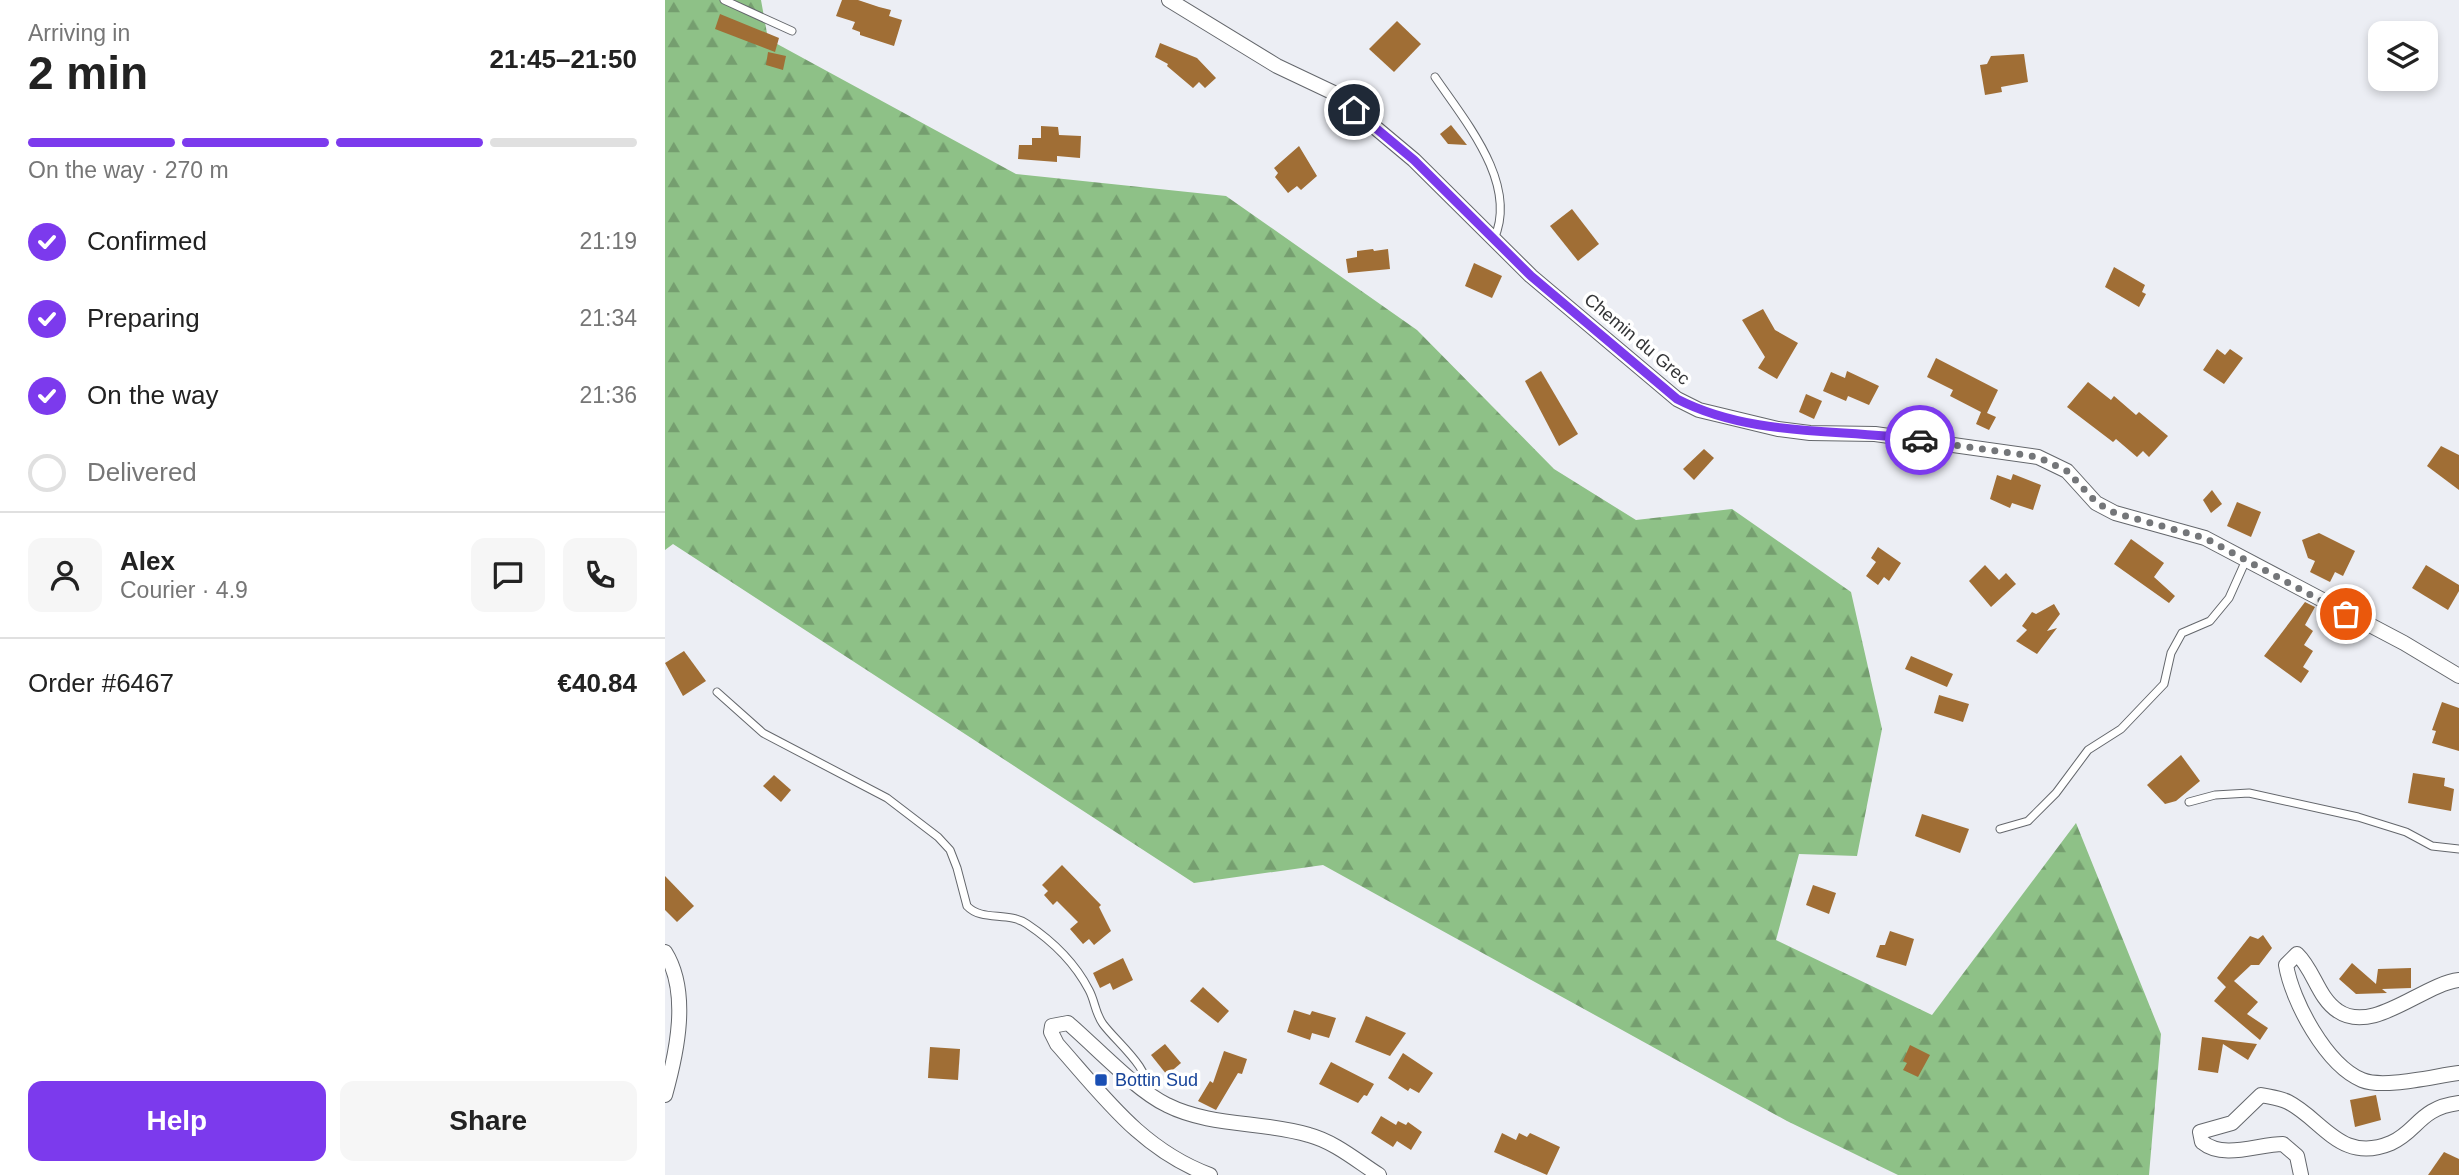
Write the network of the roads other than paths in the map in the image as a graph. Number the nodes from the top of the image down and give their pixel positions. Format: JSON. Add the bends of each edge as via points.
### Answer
{"nodes":[{"id":1,"x":724,"y":0,"type":"edge"},
{"id":2,"x":1169,"y":0,"type":"edge"},
{"id":3,"x":792,"y":32,"type":"dead end"},
{"id":4,"x":1436,"y":77,"type":"dead end"},
{"id":5,"x":1494,"y":240,"type":"junction"},
{"id":6,"x":2246,"y":560,"type":"junction"},
{"id":7,"x":2459,"y":676,"type":"edge"},
{"id":8,"x":717,"y":692,"type":"dead end"},
{"id":9,"x":2189,"y":802,"type":"dead end"},
{"id":10,"x":2000,"y":829,"type":"dead end"},
{"id":11,"x":2459,"y":849,"type":"edge"},
{"id":12,"x":665,"y":952,"type":"edge"},
{"id":13,"x":2459,"y":980,"type":"edge"},
{"id":14,"x":2459,"y":1073,"type":"edge"},
{"id":15,"x":1148,"y":1094,"type":"junction"},
{"id":16,"x":665,"y":1095,"type":"edge"},
{"id":17,"x":2459,"y":1103,"type":"edge"},
{"id":18,"x":1210,"y":1175,"type":"edge"},
{"id":19,"x":1379,"y":1175,"type":"edge"},
{"id":20,"x":2301,"y":1175,"type":"edge"}],
"edges":[{"from":1,"to":3,"type":"lane"},
{"from":2,"to":5,"type":"street","name":"Chemin du Grec","via":[[1277,66],[1333,93],[1414,160]]},
{"from":4,"to":5,"type":"lane","via":[[1478,141],[1496,183],[1501,225]]},
{"from":5,"to":6,"type":"street","name":"Chemin du Grec","via":[[1677,399],[1699,410],[1799,432],[1875,434],[2038,457],[2067,471],[2097,503],[2115,513],[2205,538]]},
{"from":6,"to":7,"type":"street","name":"Chemin du Grec"},
{"from":6,"to":10,"type":"lane","via":[[2229,598],[2210,621],[2182,634],[2171,653],[2164,684],[2121,729],[2088,750],[2028,821]]},
{"from":8,"to":15,"type":"lane","via":[[763,733],[887,798],[938,837],[950,850],[973,913],[1014,917],[1025,923],[1079,973],[1104,1024],[1147,1080]]},
{"from":9,"to":11,"type":"lane","via":[[2249,793],[2358,817],[2406,832],[2432,846]]},
{"from":12,"to":16,"type":"street","via":[[677,982],[678,1022]]},
{"from":13,"to":14,"type":"street","via":[[2369,1018],[2353,1017],[2338,1011],[2325,997],[2297,954],[2286,965],[2290,989],[2318,1038],[2362,1080],[2379,1083]]},
{"from":15,"to":18,"type":"street","via":[[1068,1023],[1052,1026],[1057,1044],[1137,1132],[1181,1164]]},
{"from":15,"to":19,"type":"street","via":[[1195,1115],[1310,1135]]},
{"from":17,"to":20,"type":"street","via":[[2423,1115],[2393,1142],[2370,1149],[2333,1139],[2287,1102],[2262,1095],[2232,1123],[2200,1132],[2209,1148],[2232,1151],[2283,1144],[2297,1156]]}]}
